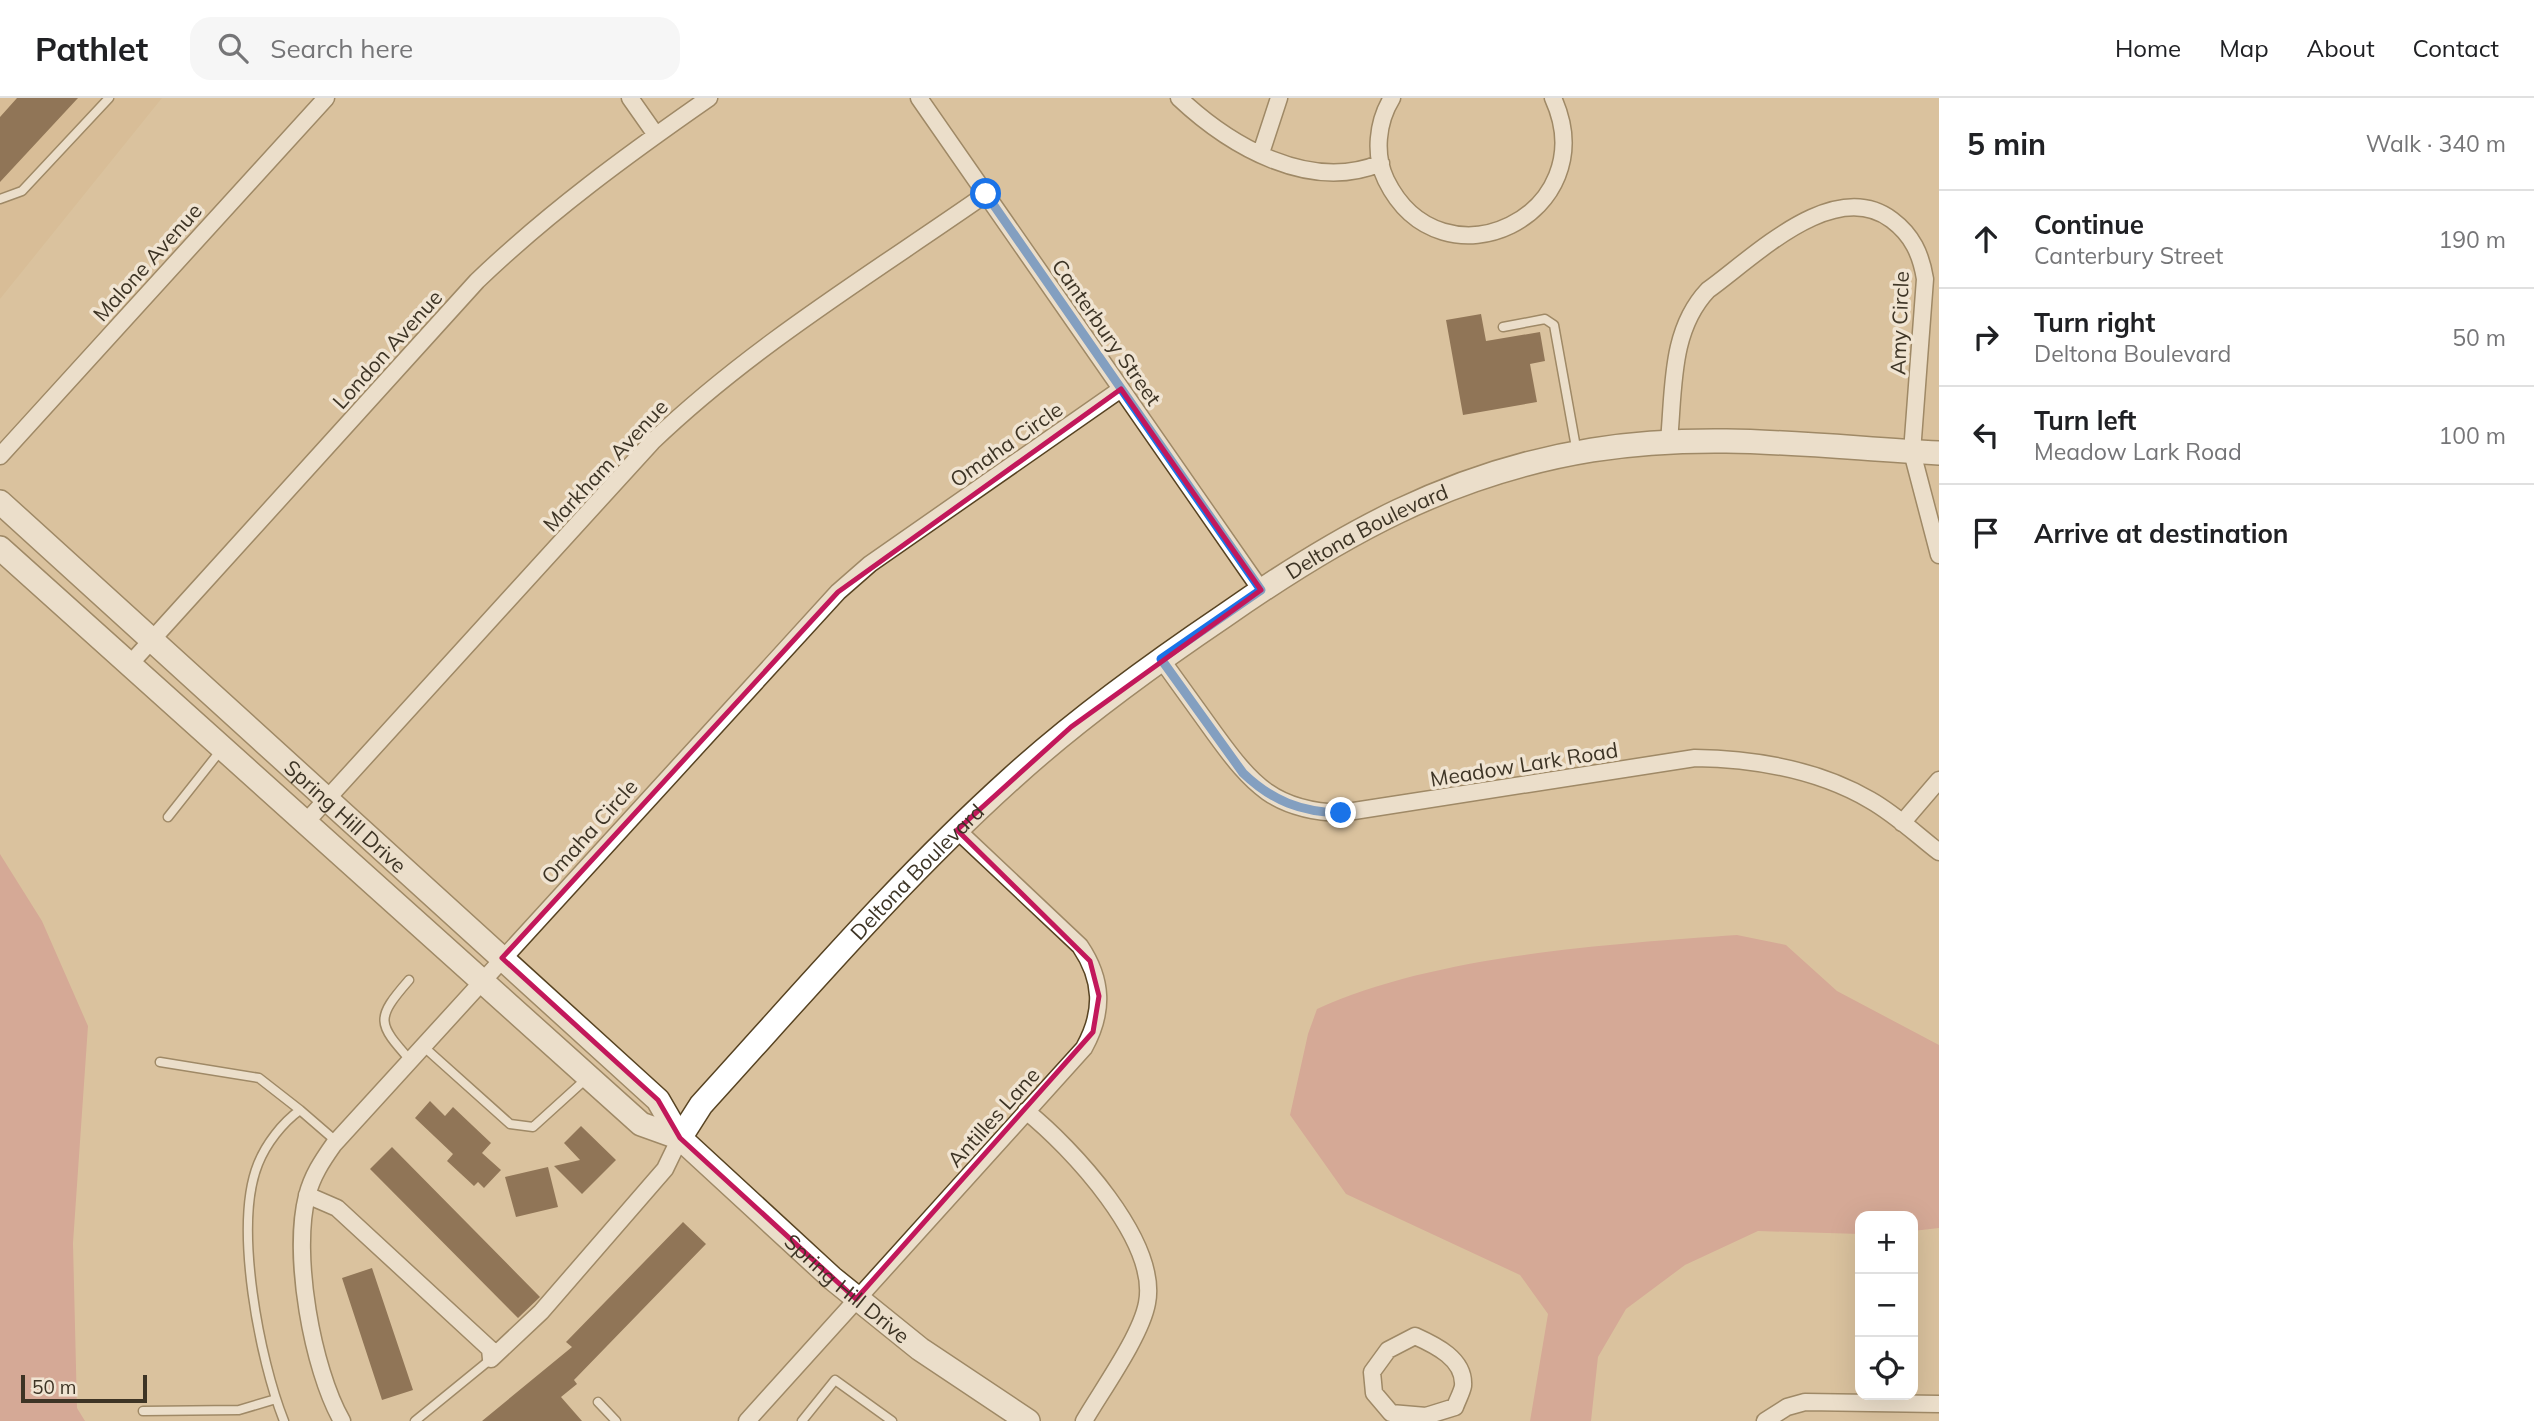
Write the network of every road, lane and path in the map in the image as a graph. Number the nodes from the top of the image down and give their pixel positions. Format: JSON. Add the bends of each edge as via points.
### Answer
{"nodes":[{"id":1,"x":109,"y":98,"type":"edge"},
{"id":2,"x":326,"y":98,"type":"edge"},
{"id":3,"x":630,"y":98,"type":"edge"},
{"id":4,"x":709,"y":98,"type":"edge"},
{"id":5,"x":919,"y":98,"type":"edge"},
{"id":6,"x":1179,"y":98,"type":"edge"},
{"id":7,"x":1279,"y":98,"type":"edge"},
{"id":8,"x":1392,"y":98,"type":"edge"},
{"id":9,"x":1553,"y":98,"type":"edge"},
{"id":10,"x":656,"y":135,"type":"junction"},
{"id":11,"x":1261,"y":153,"type":"junction"},
{"id":12,"x":1381,"y":163,"type":"junction"},
{"id":13,"x":986,"y":194,"type":"junction"},
{"id":14,"x":0,"y":199,"type":"edge"},
{"id":15,"x":1503,"y":327,"type":"dead end"},
{"id":16,"x":1121,"y":388,"type":"junction"},
{"id":17,"x":1669,"y":441,"type":"junction"},
{"id":18,"x":1912,"y":452,"type":"junction"},
{"id":19,"x":1577,"y":453,"type":"junction"},
{"id":20,"x":1939,"y":453,"type":"edge"},
{"id":21,"x":0,"y":456,"type":"edge"},
{"id":22,"x":0,"y":502,"type":"edge"},
{"id":23,"x":0,"y":548,"type":"edge"},
{"id":24,"x":1939,"y":555,"type":"edge"},
{"id":25,"x":1261,"y":590,"type":"junction"},
{"id":26,"x":153,"y":640,"type":"junction"},
{"id":27,"x":1161,"y":659,"type":"junction"},
{"id":28,"x":130,"y":664,"type":"junction"},
{"id":29,"x":223,"y":747,"type":"junction"},
{"id":30,"x":1939,"y":780,"type":"edge"},
{"id":31,"x":328,"y":798,"type":"junction"},
{"id":32,"x":168,"y":817,"type":"dead end"},
{"id":33,"x":306,"y":822,"type":"junction"},
{"id":34,"x":1902,"y":823,"type":"junction"},
{"id":35,"x":957,"y":830,"type":"junction"},
{"id":36,"x":1939,"y":852,"type":"edge"},
{"id":37,"x":502,"y":958,"type":"junction"},
{"id":38,"x":409,"y":980,"type":"dead end"},
{"id":39,"x":482,"y":982,"type":"junction"},
{"id":40,"x":424,"y":1047,"type":"junction"},
{"id":41,"x":411,"y":1061,"type":"junction"},
{"id":42,"x":160,"y":1062,"type":"dead end"},
{"id":43,"x":589,"y":1076,"type":"junction"},
{"id":44,"x":300,"y":1110,"type":"junction"},
{"id":45,"x":1026,"y":1111,"type":"junction"},
{"id":46,"x":680,"y":1138,"type":"junction"},
{"id":47,"x":337,"y":1142,"type":"junction"},
{"id":48,"x":307,"y":1195,"type":"junction"},
{"id":49,"x":856,"y":1299,"type":"junction"},
{"id":50,"x":491,"y":1359,"type":"junction"},
{"id":51,"x":276,"y":1399,"type":"junction"},
{"id":52,"x":598,"y":1402,"type":"dead end"},
{"id":53,"x":1939,"y":1404,"type":"edge"},
{"id":54,"x":143,"y":1411,"type":"dead end"},
{"id":55,"x":1390,"y":1417,"type":"edge"},
{"id":56,"x":284,"y":1421,"type":"edge"},
{"id":57,"x":342,"y":1421,"type":"edge"},
{"id":58,"x":415,"y":1421,"type":"edge"},
{"id":59,"x":616,"y":1421,"type":"edge"},
{"id":60,"x":747,"y":1421,"type":"edge"},
{"id":61,"x":802,"y":1421,"type":"edge"},
{"id":62,"x":892,"y":1421,"type":"edge"},
{"id":63,"x":1028,"y":1421,"type":"edge"},
{"id":64,"x":1084,"y":1421,"type":"edge"},
{"id":65,"x":1765,"y":1421,"type":"edge"}],
"edges":[{"from":1,"to":14,"type":"lane","via":[[22,191]]},
{"from":2,"to":21,"type":"street","name":"Malone Avenue"},
{"from":3,"to":10,"type":"street"},
{"from":4,"to":10,"type":"street","name":"London Avenue"},
{"from":5,"to":13,"type":"street","name":"Canterbury Street"},
{"from":6,"to":11,"type":"street","via":[[1229,138]]},
{"from":7,"to":11,"type":"street"},
{"from":8,"to":12,"type":"street","via":[[1382,121]]},
{"from":9,"to":12,"type":"street","via":[[1564,134],[1560,170],[1540,205],[1503,230],[1473,236],[1434,228],[1404,208]]},
{"from":10,"to":26,"type":"street","name":"London Avenue","via":[[577,191],[477,281]]},
{"from":11,"to":12,"type":"street","via":[[1324,173],[1345,173]]},
{"from":13,"to":16,"type":"street","name":"Canterbury Street"},
{"from":13,"to":31,"type":"street","name":"Markham Avenue","via":[[732,371],[690,406]]},
{"from":15,"to":19,"type":"lane","via":[[1545,319],[1554,325]]},
{"from":16,"to":25,"type":"street","name":"Canterbury Street"},
{"from":16,"to":37,"type":"street","name":"Omaha Circle","via":[[870,564],[838,592]]},
{"from":17,"to":18,"type":"main road","name":"Deltona Boulevard","via":[[1746,439]]},
{"from":17,"to":18,"type":"street","name":"Amy Circle","via":[[1679,339],[1696,303],[1808,217],[1855,206],[1887,216],[1902,227],[1922,261],[1925,279]]},
{"from":17,"to":19,"type":"main road","name":"Deltona Boulevard"},
{"from":18,"to":20,"type":"main road","name":"Deltona Boulevard"},
{"from":18,"to":24,"type":"street","name":"Amy Circle"},
{"from":19,"to":25,"type":"main road","name":"Deltona Boulevard","via":[[1473,480],[1419,500],[1326,547]]},
{"from":22,"to":26,"type":"main road","name":"Spring Hill Drive"},
{"from":23,"to":28,"type":"main road","name":"Spring Hill Drive"},
{"from":25,"to":27,"type":"main road","name":"Deltona Boulevard"},
{"from":26,"to":28,"type":"street","name":"London Avenue"},
{"from":26,"to":31,"type":"main road","name":"Spring Hill Drive"},
{"from":27,"to":34,"type":"street","name":"Meadow Lark Road","via":[[1250,779],[1271,797],[1317,813],[1695,758],[1798,771],[1833,782]]},
{"from":27,"to":35,"type":"main road","name":"Deltona Boulevard","via":[[1071,727]]},
{"from":28,"to":29,"type":"main road","name":"Spring Hill Drive"},
{"from":29,"to":32,"type":"lane"},
{"from":29,"to":33,"type":"main road","name":"Spring Hill Drive"},
{"from":30,"to":34,"type":"street"},
{"from":31,"to":33,"type":"street","name":"Markham Avenue"},
{"from":31,"to":37,"type":"main road","name":"Spring Hill Drive"},
{"from":33,"to":39,"type":"main road","name":"Spring Hill Drive"},
{"from":34,"to":36,"type":"street","name":"Meadow Lark Road"},
{"from":35,"to":45,"type":"street","name":"Antilles Lane","via":[[1080,946],[1098,981],[1093,1032]]},
{"from":35,"to":46,"type":"main road","name":"Deltona Boulevard","via":[[889,897],[701,1105]]},
{"from":37,"to":39,"type":"street","name":"Omaha Circle"},
{"from":37,"to":46,"type":"main road","name":"Spring Hill Drive","via":[[658,1100]]},
{"from":38,"to":41,"type":"lane","via":[[386,1006],[383,1020],[386,1033]]},
{"from":39,"to":40,"type":"street","name":"Omaha Circle"},
{"from":39,"to":43,"type":"main road","name":"Spring Hill Drive"},
{"from":40,"to":41,"type":"street","name":"Omaha Circle"},
{"from":40,"to":43,"type":"lane","via":[[510,1124],[533,1127]]},
{"from":41,"to":47,"type":"street","name":"Omaha Circle"},
{"from":42,"to":44,"type":"lane","via":[[259,1078]]},
{"from":43,"to":46,"type":"main road","name":"Spring Hill Drive","via":[[641,1124]]},
{"from":44,"to":47,"type":"lane"},
{"from":44,"to":51,"type":"lane","via":[[284,1122],[258,1164],[250,1200],[262,1358]]},
{"from":45,"to":49,"type":"street","name":"Antilles Lane"},
{"from":45,"to":64,"type":"street","via":[[1057,1137],[1108,1198],[1146,1268],[1149,1286],[1141,1322]]},
{"from":46,"to":49,"type":"main road","name":"Spring Hill Drive"},
{"from":46,"to":50,"type":"street","via":[[665,1169],[541,1312]]},
{"from":47,"to":48,"type":"street","name":"Omaha Circle","via":[[318,1166]]},
{"from":48,"to":50,"type":"street","via":[[337,1208],[383,1248],[490,1349]]},
{"from":48,"to":57,"type":"street","name":"Omaha Circle","via":[[302,1225],[314,1347]]},
{"from":49,"to":60,"type":"street","name":"Antilles Lane"},
{"from":49,"to":63,"type":"main road","name":"Spring Hill Drive","via":[[920,1349]]},
{"from":50,"to":58,"type":"lane"},
{"from":51,"to":54,"type":"lane","via":[[239,1410]]},
{"from":51,"to":56,"type":"lane"},
{"from":52,"to":59,"type":"lane"},
{"from":53,"to":65,"type":"street","via":[[1805,1402]]},
{"from":55,"to":55,"type":"street","via":[[1374,1392],[1372,1372],[1388,1350],[1415,1336],[1439,1347],[1456,1363],[1463,1385],[1455,1407],[1426,1416]]},
{"from":61,"to":62,"type":"lane","via":[[835,1380]]}]}
